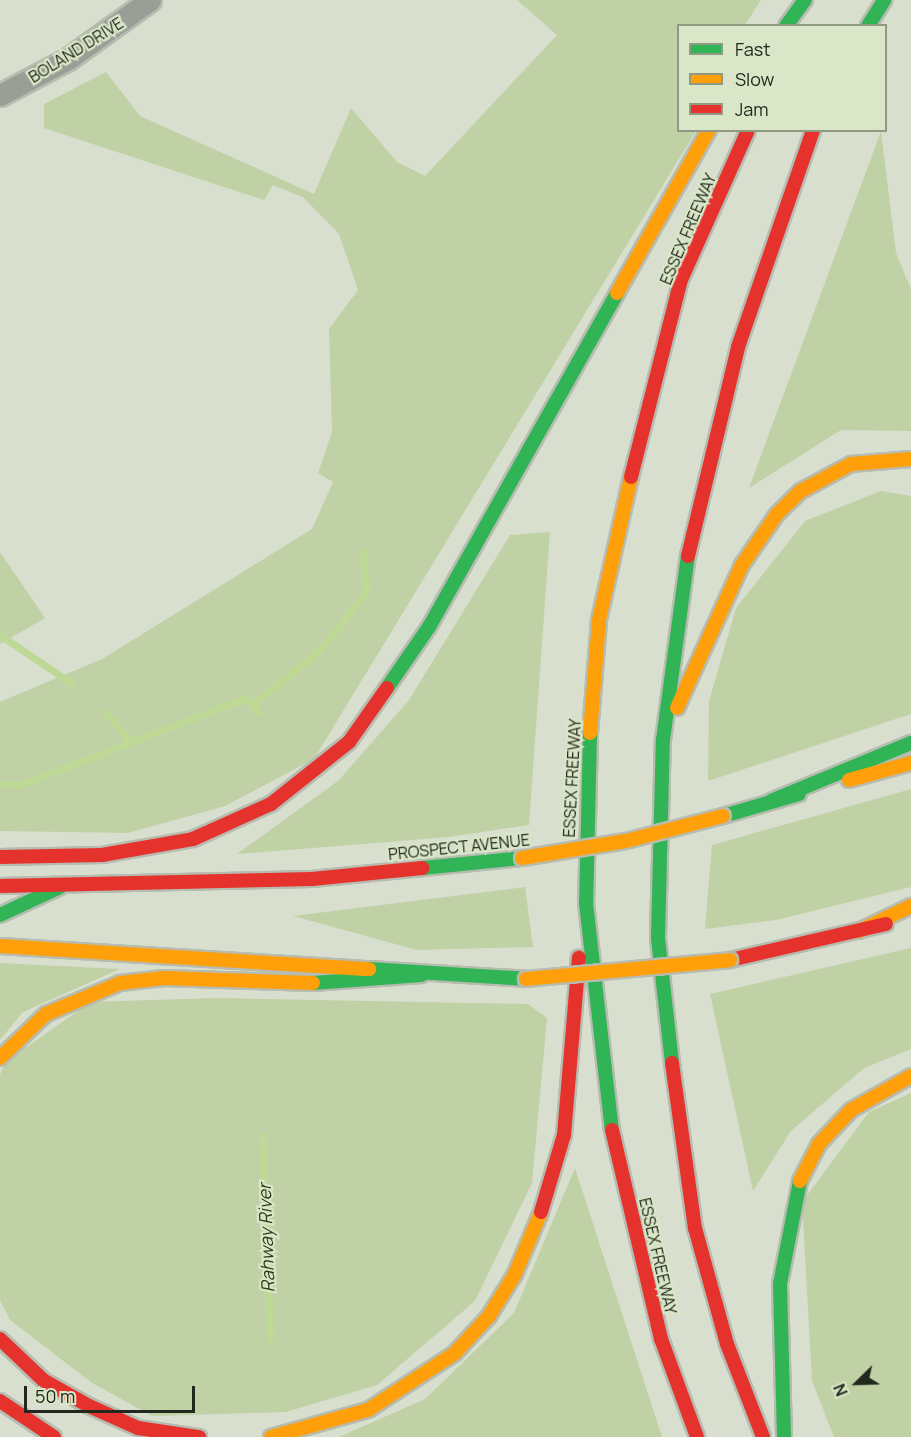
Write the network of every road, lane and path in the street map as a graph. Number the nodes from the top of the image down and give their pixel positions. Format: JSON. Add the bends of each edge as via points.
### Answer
{"nodes":[{"id":1,"x":150,"y":0,"type":"edge"},
{"id":2,"x":805,"y":0,"type":"edge"},
{"id":3,"x":819,"y":0,"type":"edge"},
{"id":4,"x":884,"y":0,"type":"edge"},
{"id":5,"x":787,"y":24,"type":"edge"},
{"id":6,"x":806,"y":24,"type":"edge"},
{"id":7,"x":869,"y":24,"type":"edge"},
{"id":8,"x":0,"y":95,"type":"edge"},
{"id":9,"x":708,"y":132,"type":"edge"},
{"id":10,"x":747,"y":132,"type":"edge"},
{"id":11,"x":812,"y":132,"type":"edge"},
{"id":12,"x":911,"y":459,"type":"edge"},
{"id":13,"x":663,"y":740,"type":"junction"},
{"id":14,"x":911,"y":743,"type":"edge"},
{"id":15,"x":911,"y":764,"type":"edge"},
{"id":16,"x":771,"y":801,"type":"junction"},
{"id":17,"x":0,"y":857,"type":"edge"},
{"id":18,"x":0,"y":886,"type":"edge"},
{"id":19,"x":60,"y":887,"type":"junction"},
{"id":20,"x":586,"y":903,"type":"junction"},
{"id":21,"x":911,"y":906,"type":"edge"},
{"id":22,"x":0,"y":915,"type":"edge"},
{"id":23,"x":911,"y":918,"type":"edge"},
{"id":24,"x":860,"y":931,"type":"junction"},
{"id":25,"x":0,"y":946,"type":"edge"},
{"id":26,"x":422,"y":975,"type":"junction"},
{"id":27,"x":0,"y":1058,"type":"edge"},
{"id":28,"x":911,"y":1076,"type":"edge"},
{"id":29,"x":0,"y":1339,"type":"edge"},
{"id":30,"x":0,"y":1401,"type":"edge"},
{"id":31,"x":54,"y":1437,"type":"edge"},
{"id":32,"x":200,"y":1437,"type":"edge"},
{"id":33,"x":271,"y":1437,"type":"edge"},
{"id":34,"x":697,"y":1437,"type":"edge"},
{"id":35,"x":763,"y":1437,"type":"edge"},
{"id":36,"x":784,"y":1437,"type":"edge"}],
"edges":[{"from":1,"to":8,"type":"street","name":"BOLAND DRIVE","via":[[68,59]]},
{"from":2,"to":5,"type":"main road"},
{"from":3,"to":6,"type":"main road"},
{"from":4,"to":7,"type":"main road"},
{"from":9,"to":17,"type":"main road","via":[[429,627],[349,742],[270,804],[193,838],[102,855]]},
{"from":10,"to":20,"type":"main road","name":"ESSEX FREEWAY","via":[[681,280],[599,620],[586,790]]},
{"from":11,"to":13,"type":"main road","via":[[738,347],[694,521]]},
{"from":12,"to":13,"type":"main road","via":[[851,464],[801,490],[777,514],[742,565]]},
{"from":13,"to":35,"type":"main road","via":[[658,938],[675,1094],[695,1228],[728,1344]]},
{"from":14,"to":16,"type":"main road"},
{"from":15,"to":16,"type":"main road","name":"PROSPECT AVENUE"},
{"from":16,"to":19,"type":"main road","name":"PROSPECT AVENUE","bridge":true,"via":[[626,841],[522,858],[312,879]]},
{"from":18,"to":19,"type":"main road","name":"PROSPECT AVENUE"},
{"from":19,"to":22,"type":"main road"},
{"from":20,"to":33,"type":"main road","via":[[567,1054],[564,1135],[515,1274],[489,1316],[455,1353],[406,1390],[368,1410]]},
{"from":20,"to":34,"type":"main road","name":"ESSEX FREEWAY","via":[[609,1115],[661,1340]]},
{"from":21,"to":24,"type":"main road"},
{"from":23,"to":24,"type":"main road"},
{"from":24,"to":26,"type":"main road","bridge":true,"via":[[730,960],[526,979]]},
{"from":25,"to":26,"type":"main road"},
{"from":26,"to":27,"type":"main road","via":[[302,984],[164,978],[120,983],[81,995],[46,1014]]},
{"from":28,"to":36,"type":"main road","via":[[851,1110],[819,1144],[800,1181],[780,1284]]},
{"from":29,"to":32,"type":"main road","via":[[43,1380],[89,1406],[138,1428]]},
{"from":30,"to":31,"type":"main road"}]}
